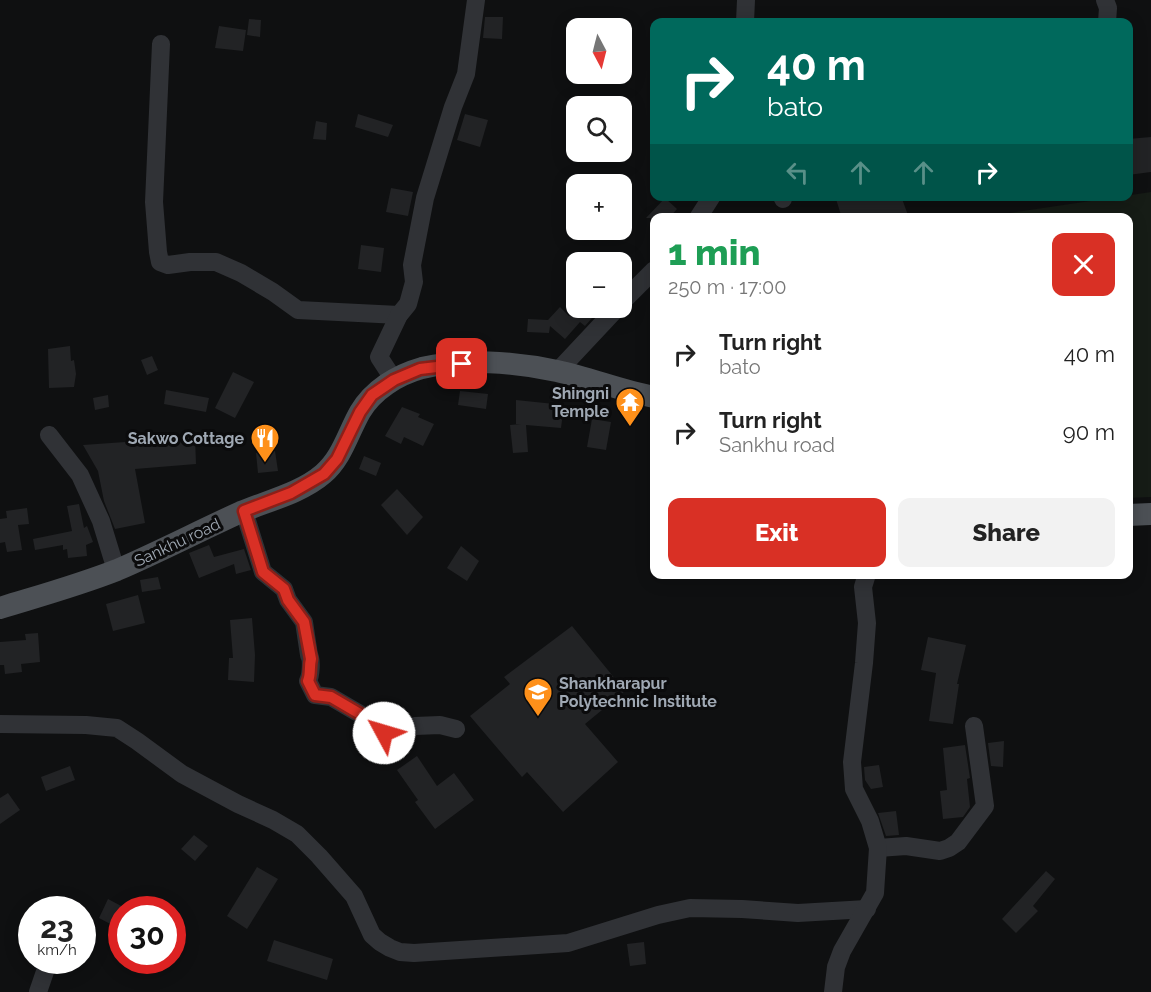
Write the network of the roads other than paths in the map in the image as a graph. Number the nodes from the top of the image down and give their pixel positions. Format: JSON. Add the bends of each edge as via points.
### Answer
{"nodes":[{"id":1,"x":476,"y":0,"type":"edge"},
{"id":2,"x":746,"y":0,"type":"edge"},
{"id":3,"x":1105,"y":0,"type":"edge"},
{"id":4,"x":745,"y":18,"type":"edge"},
{"id":5,"x":1107,"y":18,"type":"edge"},
{"id":6,"x":161,"y":44,"type":"dead end"},
{"id":7,"x":650,"y":274,"type":"edge"},
{"id":8,"x":632,"y":292,"type":"edge"},
{"id":9,"x":399,"y":315,"type":"junction"},
{"id":10,"x":608,"y":318,"type":"edge"},
{"id":11,"x":558,"y":371,"type":"junction"},
{"id":12,"x":394,"y":380,"type":"junction"},
{"id":13,"x":650,"y":396,"type":"edge"},
{"id":14,"x":49,"y":435,"type":"dead end"},
{"id":15,"x":244,"y":511,"type":"junction"},
{"id":16,"x":1151,"y":514,"type":"edge"},
{"id":17,"x":1133,"y":515,"type":"edge"},
{"id":18,"x":117,"y":570,"type":"junction"},
{"id":19,"x":865,"y":579,"type":"edge"},
{"id":20,"x":0,"y":608,"type":"edge"},
{"id":21,"x":0,"y":724,"type":"edge"},
{"id":22,"x":974,"y":726,"type":"dead end"},
{"id":23,"x":456,"y":729,"type":"dead end"},
{"id":24,"x":878,"y":848,"type":"junction"},
{"id":25,"x":867,"y":909,"type":"junction"},
{"id":26,"x":44,"y":974,"type":"edge"},
{"id":27,"x":38,"y":992,"type":"edge"},
{"id":28,"x":833,"y":992,"type":"edge"}],
"edges":[{"from":1,"to":9,"type":"street","via":[[466,74],[425,198],[412,265],[414,282],[408,303]]},
{"from":2,"to":4,"type":"street"},
{"from":3,"to":5,"type":"street"},
{"from":6,"to":9,"type":"street","via":[[154,202],[160,262],[216,262],[298,310]]},
{"from":7,"to":8,"type":"street"},
{"from":9,"to":12,"type":"street","via":[[379,357]]},
{"from":10,"to":11,"type":"street"},
{"from":11,"to":12,"type":"main road","name":"Sankhu road","via":[[478,363],[420,369]]},
{"from":11,"to":13,"type":"main road","name":"Sankhu road"},
{"from":12,"to":15,"type":"main road","name":"Sankhu road","via":[[372,395],[337,459],[324,474],[291,493]]},
{"from":14,"to":18,"type":"street","via":[[80,475]]},
{"from":15,"to":18,"type":"main road","name":"Sankhu road"},
{"from":15,"to":23,"type":"street","via":[[263,572],[284,589],[304,622],[311,659],[308,681],[315,695],[331,697],[372,721],[384,733],[397,734],[416,726]]},
{"from":16,"to":17,"type":"main road"},
{"from":18,"to":20,"type":"main road","name":"Sankhu road"},
{"from":19,"to":24,"type":"street","via":[[867,623],[852,762],[854,789]]},
{"from":21,"to":25,"type":"street","via":[[117,728],[182,774],[297,834],[354,896],[372,935],[400,951],[568,943],[690,908],[798,913]]},
{"from":22,"to":24,"type":"street","via":[[985,806],[958,842],[940,851],[906,846]]},
{"from":24,"to":25,"type":"street","via":[[875,893]]},
{"from":25,"to":28,"type":"street","via":[[842,951]]},
{"from":26,"to":27,"type":"street"}]}
